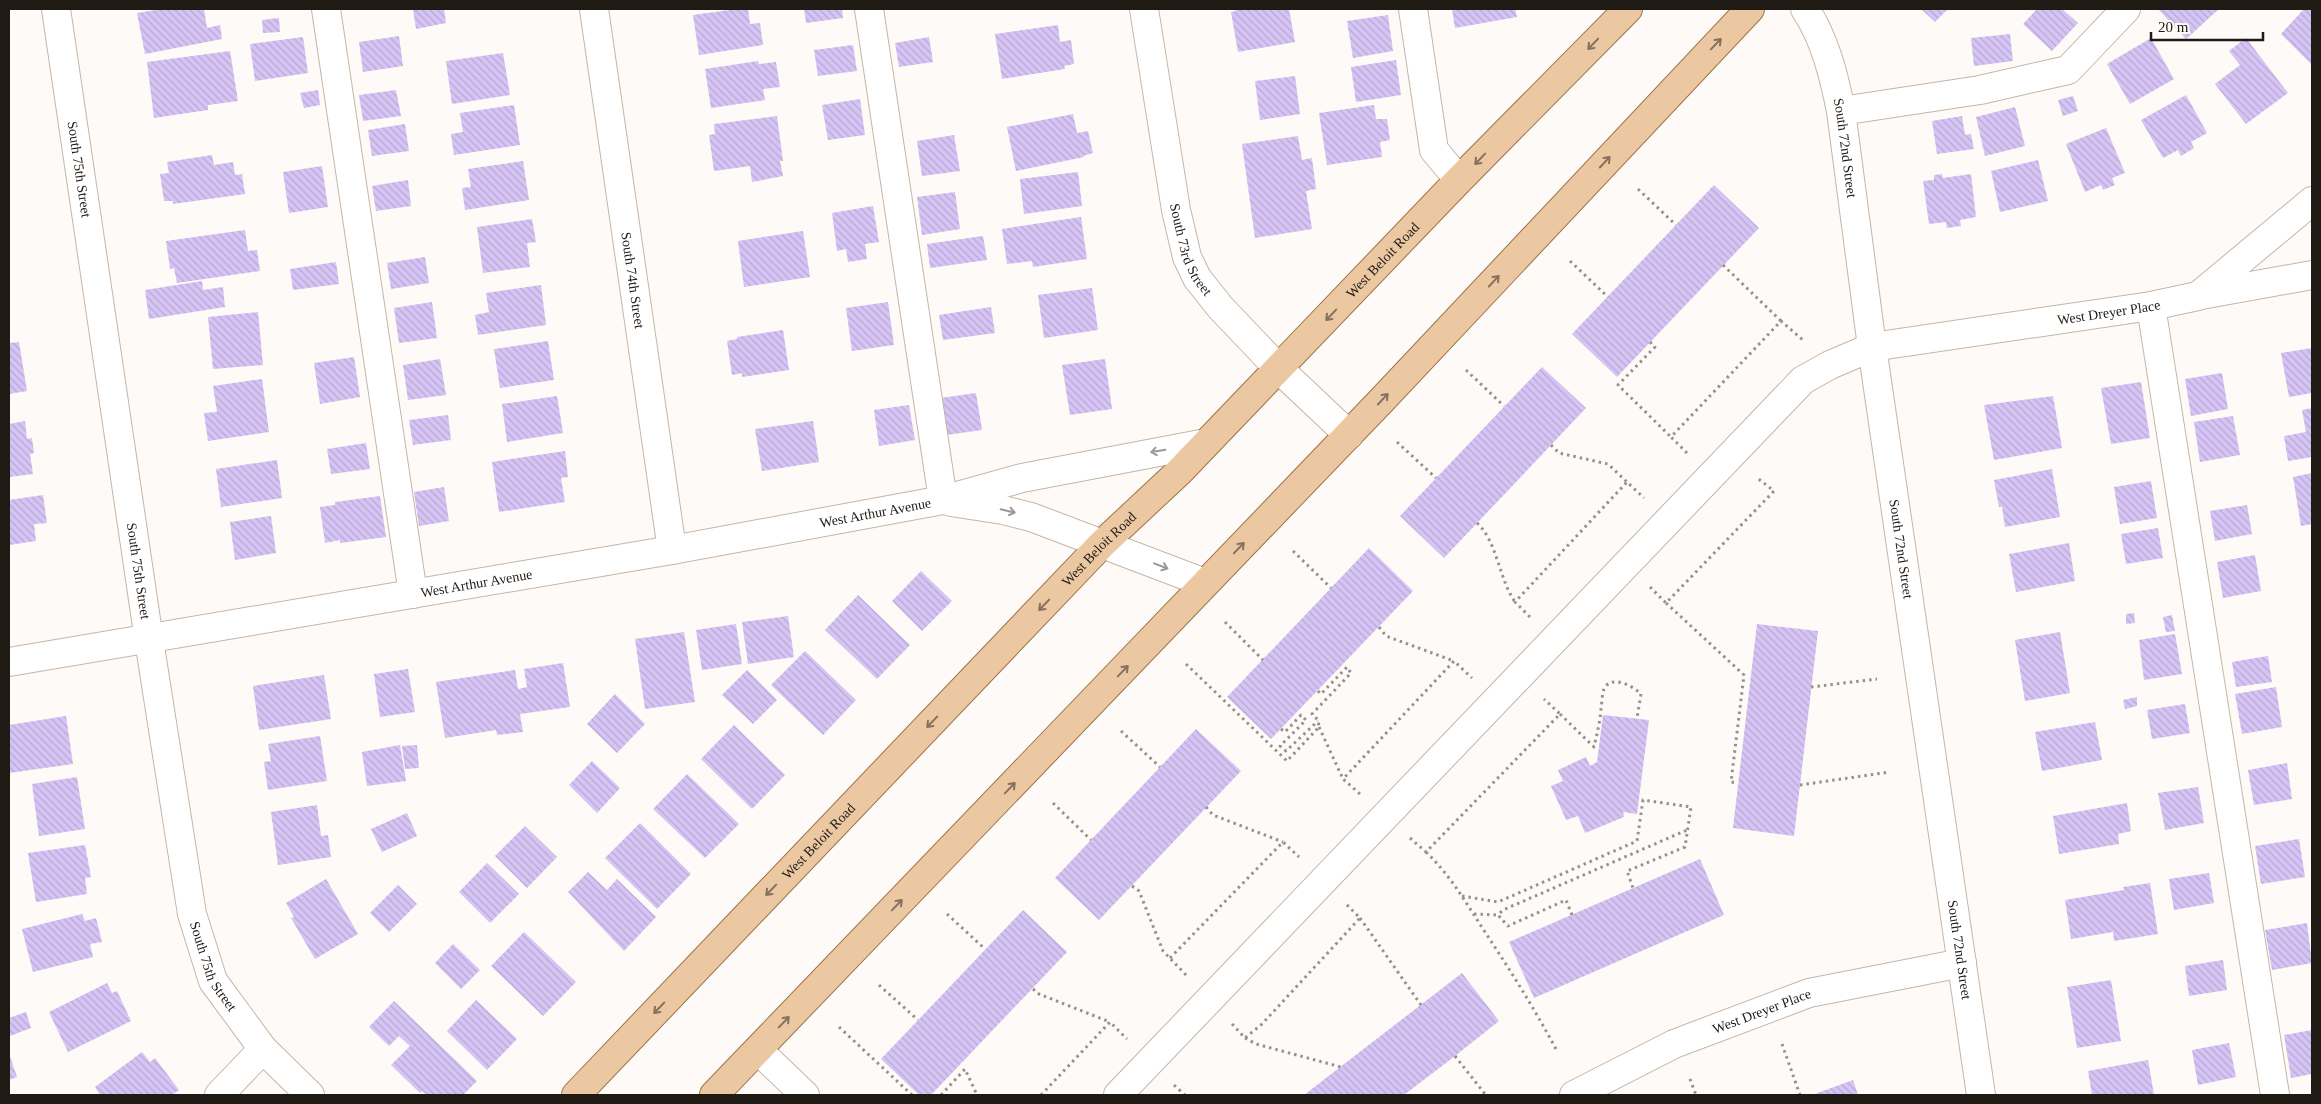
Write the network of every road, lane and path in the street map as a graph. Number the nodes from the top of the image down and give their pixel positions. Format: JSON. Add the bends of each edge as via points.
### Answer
{"nodes":[{"id":1,"x":56,"y":9,"type":"edge"},
{"id":2,"x":326,"y":9,"type":"edge"},
{"id":3,"x":594,"y":9,"type":"edge"},
{"id":4,"x":869,"y":9,"type":"edge"},
{"id":5,"x":1144,"y":9,"type":"edge"},
{"id":6,"x":1413,"y":9,"type":"edge"},
{"id":7,"x":1628,"y":9,"type":"edge"},
{"id":8,"x":1750,"y":9,"type":"edge"},
{"id":9,"x":1805,"y":9,"type":"edge"},
{"id":10,"x":2126,"y":9,"type":"edge"},
{"id":11,"x":1841,"y":112,"type":"junction"},
{"id":12,"x":1459,"y":180,"type":"junction"},
{"id":13,"x":1638,"y":189,"type":"dead end"},
{"id":14,"x":2312,"y":201,"type":"edge"},
{"id":15,"x":1676,"y":225,"type":"dead end"},
{"id":16,"x":1570,"y":261,"type":"dead end"},
{"id":17,"x":1723,"y":265,"type":"dead end"},
{"id":18,"x":2312,"y":275,"type":"edge"},
{"id":19,"x":2198,"y":296,"type":"junction"},
{"id":20,"x":1608,"y":297,"type":"dead end"},
{"id":21,"x":2151,"y":306,"type":"junction"},
{"id":22,"x":1781,"y":321,"type":"junction"},
{"id":23,"x":1650,"y":342,"type":"dead end"},
{"id":24,"x":1872,"y":347,"type":"junction"},
{"id":25,"x":1830,"y":365,"type":"junction"},
{"id":26,"x":1278,"y":369,"type":"junction"},
{"id":27,"x":1466,"y":370,"type":"dead end"},
{"id":28,"x":1504,"y":406,"type":"dead end"},
{"id":29,"x":1349,"y":435,"type":"junction"},
{"id":30,"x":1671,"y":437,"type":"junction"},
{"id":31,"x":1397,"y":442,"type":"dead end"},
{"id":32,"x":1206,"y":443,"type":"junction"},
{"id":33,"x":1551,"y":445,"type":"dead end"},
{"id":34,"x":1730,"y":456,"type":"junction"},
{"id":35,"x":1711,"y":477,"type":"junction"},
{"id":36,"x":1436,"y":478,"type":"dead end"},
{"id":37,"x":1627,"y":482,"type":"junction"},
{"id":38,"x":943,"y":500,"type":"junction"},
{"id":39,"x":1668,"y":521,"type":"junction"},
{"id":40,"x":1477,"y":523,"type":"dead end"},
{"id":41,"x":1102,"y":544,"type":"junction"},
{"id":42,"x":672,"y":550,"type":"junction"},
{"id":43,"x":1293,"y":551,"type":"dead end"},
{"id":44,"x":1627,"y":564,"type":"junction"},
{"id":45,"x":1205,"y":583,"type":"junction"},
{"id":46,"x":1331,"y":588,"type":"dead end"},
{"id":47,"x":413,"y":594,"type":"junction"},
{"id":48,"x":1515,"y":602,"type":"junction"},
{"id":49,"x":1666,"y":603,"type":"junction"},
{"id":50,"x":1226,"y":622,"type":"dead end"},
{"id":51,"x":1379,"y":626,"type":"dead end"},
{"id":52,"x":148,"y":640,"type":"junction"},
{"id":53,"x":1554,"y":640,"type":"junction"},
{"id":54,"x":1262,"y":660,"type":"dead end"},
{"id":55,"x":1454,"y":661,"type":"dead end"},
{"id":56,"x":9,"y":662,"type":"edge"},
{"id":57,"x":1186,"y":664,"type":"dead end"},
{"id":58,"x":1876,"y":678,"type":"dead end"},
{"id":59,"x":1812,"y":687,"type":"dead end"},
{"id":60,"x":1318,"y":690,"type":"dead end"},
{"id":61,"x":1560,"y":714,"type":"dead end"},
{"id":62,"x":1637,"y":718,"type":"dead end"},
{"id":63,"x":1318,"y":720,"type":"junction"},
{"id":64,"x":1319,"y":727,"type":"junction"},
{"id":65,"x":1281,"y":729,"type":"dead end"},
{"id":66,"x":1121,"y":731,"type":"dead end"},
{"id":67,"x":1160,"y":767,"type":"dead end"},
{"id":68,"x":1890,"y":772,"type":"dead end"},
{"id":69,"x":1343,"y":780,"type":"dead end"},
{"id":70,"x":1738,"y":783,"type":"dead end"},
{"id":71,"x":1800,"y":785,"type":"dead end"},
{"id":72,"x":1053,"y":803,"type":"dead end"},
{"id":73,"x":1206,"y":808,"type":"dead end"},
{"id":74,"x":1688,"y":830,"type":"junction"},
{"id":75,"x":1091,"y":840,"type":"dead end"},
{"id":76,"x":1283,"y":842,"type":"dead end"},
{"id":77,"x":1426,"y":852,"type":"dead end"},
{"id":78,"x":1584,"y":864,"type":"junction"},
{"id":79,"x":1588,"y":873,"type":"junction"},
{"id":80,"x":1132,"y":886,"type":"dead end"},
{"id":81,"x":1633,"y":888,"type":"dead end"},
{"id":82,"x":1462,"y":896,"type":"junction"},
{"id":83,"x":947,"y":914,"type":"dead end"},
{"id":84,"x":1473,"y":914,"type":"junction"},
{"id":85,"x":1572,"y":914,"type":"dead end"},
{"id":86,"x":1498,"y":916,"type":"junction"},
{"id":87,"x":1360,"y":918,"type":"dead end"},
{"id":88,"x":985,"y":949,"type":"dead end"},
{"id":89,"x":1170,"y":958,"type":"dead end"},
{"id":90,"x":1962,"y":964,"type":"junction"},
{"id":91,"x":879,"y":985,"type":"dead end"},
{"id":92,"x":1033,"y":988,"type":"dead end"},
{"id":93,"x":1422,"y":1005,"type":"dead end"},
{"id":94,"x":918,"y":1020,"type":"dead end"},
{"id":95,"x":1110,"y":1022,"type":"dead end"},
{"id":96,"x":839,"y":1027,"type":"dead end"},
{"id":97,"x":1245,"y":1038,"type":"dead end"},
{"id":98,"x":1782,"y":1044,"type":"dead end"},
{"id":99,"x":264,"y":1049,"type":"junction"},
{"id":100,"x":1556,"y":1049,"type":"dead end"},
{"id":101,"x":758,"y":1050,"type":"junction"},
{"id":102,"x":1455,"y":1056,"type":"dead end"},
{"id":103,"x":1341,"y":1067,"type":"dead end"},
{"id":104,"x":1690,"y":1078,"type":"dead end"},
{"id":105,"x":1485,"y":1094,"type":"edge"},
{"id":106,"x":219,"y":1095,"type":"edge"},
{"id":107,"x":310,"y":1095,"type":"edge"},
{"id":108,"x":576,"y":1095,"type":"edge"},
{"id":109,"x":714,"y":1095,"type":"edge"},
{"id":110,"x":805,"y":1095,"type":"edge"},
{"id":111,"x":912,"y":1095,"type":"edge"},
{"id":112,"x":941,"y":1095,"type":"edge"},
{"id":113,"x":977,"y":1095,"type":"edge"},
{"id":114,"x":1118,"y":1095,"type":"edge"},
{"id":115,"x":1574,"y":1095,"type":"edge"},
{"id":116,"x":1696,"y":1095,"type":"edge"},
{"id":117,"x":1800,"y":1095,"type":"edge"},
{"id":118,"x":1981,"y":1095,"type":"edge"},
{"id":119,"x":2275,"y":1095,"type":"edge"}],
"edges":[{"from":1,"to":52,"type":"street","name":"South 75th Street"},
{"from":2,"to":47,"type":"street"},
{"from":3,"to":42,"type":"street","name":"South 74th Street"},
{"from":4,"to":38,"type":"street"},
{"from":5,"to":26,"type":"street","name":"South 73rd Street","via":[[1176,210],[1187,257],[1197,278],[1220,307]]},
{"from":6,"to":12,"type":"street","via":[[1434,150]]},
{"from":7,"to":12,"type":"main road","name":"West Beloit Road","one_way":true},
{"from":29,"to":8,"type":"main road","one_way":true},
{"from":9,"to":11,"type":"street","name":"South 72nd Street","via":[[1821,37]]},
{"from":10,"to":11,"type":"street","via":[[2068,70],[1980,90]]},
{"from":11,"to":24,"type":"street","name":"South 72nd Street"},
{"from":12,"to":26,"type":"main road","name":"West Beloit Road","one_way":true},
{"from":13,"to":15,"type":"path"},
{"from":14,"to":19,"type":"street","name":"West Dreyer Place"},
{"from":16,"to":20,"type":"path"},
{"from":17,"to":22,"type":"path"},
{"from":18,"to":19,"type":"street"},
{"from":19,"to":21,"type":"street","name":"West Dreyer Place"},
{"from":21,"to":24,"type":"street","name":"West Dreyer Place"},
{"from":21,"to":119,"type":"street"},
{"from":22,"to":25,"type":"path"},
{"from":22,"to":30,"type":"path"},
{"from":23,"to":30,"type":"path","via":[[1655,347],[1618,385]]},
{"from":24,"to":25,"type":"street","name":"West Dreyer Place"},
{"from":24,"to":90,"type":"street","name":"South 72nd Street"},
{"from":25,"to":34,"type":"street","name":"West Dreyer Place","via":[[1803,380]]},
{"from":26,"to":29,"type":"street","name":"South 73rd Street"},
{"from":26,"to":32,"type":"main road","name":"West Beloit Road"},
{"from":27,"to":28,"type":"path"},
{"from":45,"to":29,"type":"main road","one_way":true},
{"from":30,"to":35,"type":"path"},
{"from":31,"to":36,"type":"path"},
{"from":32,"to":38,"type":"street","name":"West Arthur Avenue","one_way":true,"via":[[1022,478]]},
{"from":32,"to":41,"type":"main road","name":"West Beloit Road"},
{"from":33,"to":37,"type":"path","via":[[1559,453],[1608,464]]},
{"from":34,"to":35,"type":"street","name":"West Dreyer Place"},
{"from":34,"to":49,"type":"path","via":[[1774,491]]},
{"from":35,"to":39,"type":"street","name":"West Dreyer Place"},
{"from":37,"to":39,"type":"path"},
{"from":37,"to":48,"type":"path"},
{"from":38,"to":41,"type":"street","name":"West Arthur Avenue","one_way":true,"via":[[1030,517]]},
{"from":38,"to":42,"type":"street","name":"West Arthur Avenue"},
{"from":39,"to":44,"type":"street","name":"West Dreyer Place"},
{"from":40,"to":48,"type":"path","via":[[1486,531],[1507,591]]},
{"from":41,"to":45,"type":"street","name":"West Arthur Avenue","one_way":true},
{"from":41,"to":108,"type":"main road","name":"West Beloit Road","one_way":true},
{"from":42,"to":47,"type":"street","name":"West Arthur Avenue"},
{"from":43,"to":46,"type":"path"},
{"from":44,"to":49,"type":"path"},
{"from":44,"to":53,"type":"street","name":"West Dreyer Place"},
{"from":101,"to":45,"type":"main road","one_way":true},
{"from":47,"to":52,"type":"street","name":"West Arthur Avenue"},
{"from":48,"to":53,"type":"path"},
{"from":49,"to":70,"type":"path","via":[[1744,676],[1732,782]]},
{"from":50,"to":54,"type":"path"},
{"from":51,"to":55,"type":"path","via":[[1386,636]]},
{"from":52,"to":56,"type":"street","name":"West Arthur Avenue"},
{"from":52,"to":99,"type":"street","name":"South 75th Street","via":[[192,914],[213,981]]},
{"from":53,"to":114,"type":"street","name":"West Dreyer Place"},
{"from":57,"to":64,"type":"path","via":[[1287,761]]},
{"from":58,"to":59,"type":"path"},
{"from":60,"to":63,"type":"path","via":[[1321,694],[1347,667],[1351,673],[1312,714]]},
{"from":61,"to":62,"type":"path","via":[[1594,747],[1604,689],[1610,683],[1620,682],[1635,688],[1640,694]]},
{"from":63,"to":64,"type":"path"},
{"from":63,"to":65,"type":"path","via":[[1286,751],[1280,746],[1306,720],[1301,715],[1284,732]]},
{"from":64,"to":69,"type":"path"},
{"from":66,"to":67,"type":"path"},
{"from":68,"to":71,"type":"path"},
{"from":72,"to":75,"type":"path"},
{"from":73,"to":76,"type":"path","via":[[1213,815]]},
{"from":74,"to":78,"type":"path","via":[[1691,806],[1643,800],[1637,841]]},
{"from":74,"to":79,"type":"path"},
{"from":74,"to":81,"type":"path","via":[[1685,847],[1627,871]]},
{"from":77,"to":82,"type":"path","via":[[1446,872]]},
{"from":78,"to":79,"type":"path"},
{"from":78,"to":82,"type":"path","via":[[1498,902]]},
{"from":79,"to":86,"type":"path","via":[[1503,910]]},
{"from":80,"to":89,"type":"path","via":[[1139,891],[1163,952]]},
{"from":82,"to":84,"type":"path"},
{"from":83,"to":88,"type":"path"},
{"from":84,"to":86,"type":"path"},
{"from":84,"to":100,"type":"path","via":[[1531,1002]]},
{"from":85,"to":86,"type":"path","via":[[1566,900],[1508,926]]},
{"from":87,"to":93,"type":"path"},
{"from":90,"to":115,"type":"street","name":"West Dreyer Place","via":[[1809,993],[1674,1044]]},
{"from":90,"to":118,"type":"street","name":"South 72nd Street"},
{"from":91,"to":94,"type":"path"},
{"from":92,"to":95,"type":"path","via":[[1039,994]]},
{"from":96,"to":111,"type":"path"},
{"from":97,"to":103,"type":"path","via":[[1256,1044]]},
{"from":98,"to":117,"type":"path"},
{"from":99,"to":106,"type":"street"},
{"from":99,"to":107,"type":"street","name":"South 75th Street"},
{"from":101,"to":109,"type":"main road"},
{"from":101,"to":110,"type":"street"},
{"from":102,"to":105,"type":"path"},
{"from":104,"to":116,"type":"path"},
{"from":112,"to":113,"type":"path","via":[[965,1069]]}]}
